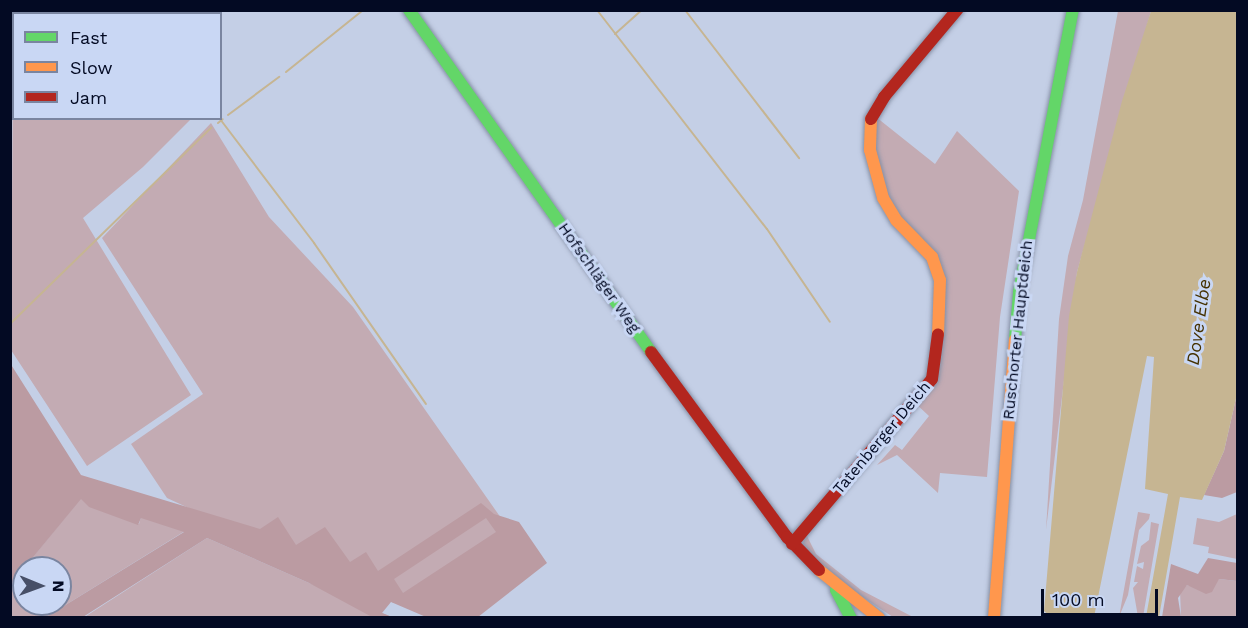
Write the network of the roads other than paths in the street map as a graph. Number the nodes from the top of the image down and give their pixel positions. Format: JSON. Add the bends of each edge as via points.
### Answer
{"nodes":[{"id":1,"x":409,"y":10,"type":"edge"},
{"id":2,"x":957,"y":10,"type":"edge"},
{"id":3,"x":1073,"y":10,"type":"edge"},
{"id":4,"x":792,"y":544,"type":"junction"},
{"id":5,"x":835,"y":586,"type":"junction"},
{"id":6,"x":851,"y":618,"type":"edge"},
{"id":7,"x":879,"y":618,"type":"edge"},
{"id":8,"x":994,"y":618,"type":"edge"}],
"edges":[{"from":1,"to":4,"type":"street","name":"Hofschläger Weg","via":[[717,446]]},
{"from":2,"to":4,"type":"street","name":"Tatenberger Deich","via":[[884,97],[869,123],[870,150],[883,198],[896,220],[932,257],[940,280],[938,350],[932,379]]},
{"from":3,"to":8,"type":"street","name":"Ruschorter Hauptdeich","via":[[1019,292]]},
{"from":4,"to":5,"type":"street","name":"Hofschläger Weg"},
{"from":5,"to":6,"type":"street"},
{"from":5,"to":7,"type":"street"}]}
